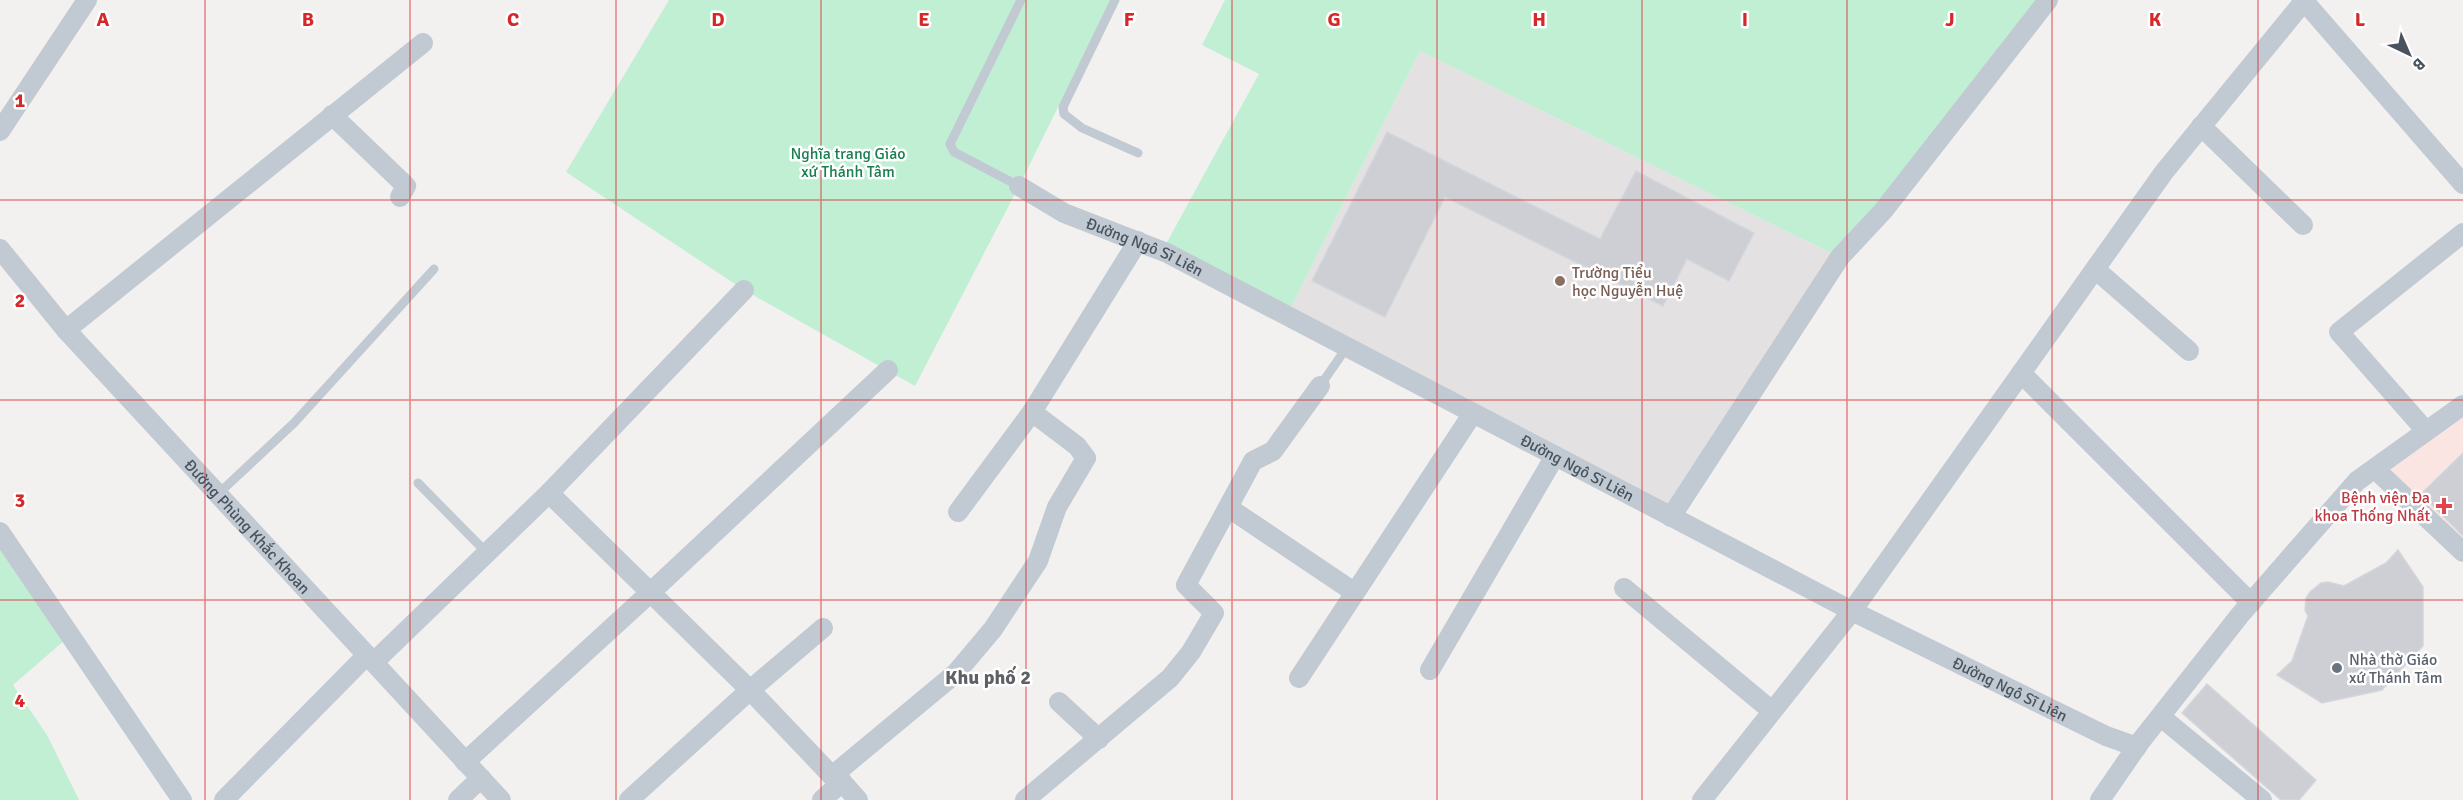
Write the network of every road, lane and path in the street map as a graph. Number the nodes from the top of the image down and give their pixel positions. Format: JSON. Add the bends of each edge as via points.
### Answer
{"nodes":[{"id":1,"x":87,"y":0,"type":"edge"},
{"id":2,"x":1021,"y":0,"type":"edge"},
{"id":3,"x":1115,"y":0,"type":"edge"},
{"id":4,"x":2048,"y":0,"type":"edge"},
{"id":5,"x":2305,"y":1,"type":"edge"},
{"id":6,"x":423,"y":43,"type":"dead end"},
{"id":7,"x":332,"y":116,"type":"junction"},
{"id":8,"x":2201,"y":126,"type":"junction"},
{"id":9,"x":0,"y":131,"type":"edge"},
{"id":10,"x":1138,"y":153,"type":"dead end"},
{"id":11,"x":2463,"y":184,"type":"edge"},
{"id":12,"x":1019,"y":186,"type":"joint"},
{"id":13,"x":400,"y":197,"type":"dead end"},
{"id":14,"x":2303,"y":225,"type":"dead end"},
{"id":15,"x":2463,"y":233,"type":"edge"},
{"id":16,"x":1138,"y":241,"type":"junction"},
{"id":17,"x":0,"y":249,"type":"edge"},
{"id":18,"x":434,"y":269,"type":"dead end"},
{"id":19,"x":2095,"y":269,"type":"junction"},
{"id":20,"x":744,"y":290,"type":"dead end"},
{"id":21,"x":66,"y":330,"type":"junction"},
{"id":22,"x":1347,"y":347,"type":"junction"},
{"id":23,"x":2189,"y":351,"type":"dead end"},
{"id":24,"x":888,"y":370,"type":"dead end"},
{"id":25,"x":2021,"y":373,"type":"junction"},
{"id":26,"x":1320,"y":386,"type":"joint"},
{"id":27,"x":2463,"y":405,"type":"edge"},
{"id":28,"x":1032,"y":412,"type":"junction"},
{"id":29,"x":1473,"y":413,"type":"junction"},
{"id":30,"x":2426,"y":431,"type":"junction"},
{"id":31,"x":1555,"y":456,"type":"junction"},
{"id":32,"x":2375,"y":469,"type":"junction"},
{"id":33,"x":418,"y":483,"type":"dead end"},
{"id":34,"x":218,"y":494,"type":"junction"},
{"id":35,"x":549,"y":494,"type":"junction"},
{"id":36,"x":1229,"y":507,"type":"junction"},
{"id":37,"x":958,"y":512,"type":"dead end"},
{"id":38,"x":1671,"y":517,"type":"junction"},
{"id":39,"x":0,"y":532,"type":"edge"},
{"id":40,"x":2463,"y":552,"type":"edge"},
{"id":41,"x":487,"y":553,"type":"junction"},
{"id":42,"x":1624,"y":588,"type":"dead end"},
{"id":43,"x":651,"y":592,"type":"junction"},
{"id":44,"x":1354,"y":592,"type":"junction"},
{"id":45,"x":2251,"y":603,"type":"junction"},
{"id":46,"x":1852,"y":611,"type":"junction"},
{"id":47,"x":823,"y":628,"type":"dead end"},
{"id":48,"x":370,"y":658,"type":"junction"},
{"id":49,"x":1430,"y":670,"type":"dead end"},
{"id":50,"x":1299,"y":678,"type":"dead end"},
{"id":51,"x":750,"y":690,"type":"junction"},
{"id":52,"x":1059,"y":702,"type":"dead end"},
{"id":53,"x":1773,"y":711,"type":"junction"},
{"id":54,"x":2161,"y":717,"type":"junction"},
{"id":55,"x":1099,"y":739,"type":"junction"},
{"id":56,"x":2137,"y":747,"type":"junction"},
{"id":57,"x":465,"y":762,"type":"junction"},
{"id":58,"x":481,"y":778,"type":"junction"},
{"id":59,"x":837,"y":779,"type":"junction"},
{"id":60,"x":182,"y":800,"type":"edge"},
{"id":61,"x":224,"y":800,"type":"edge"},
{"id":62,"x":458,"y":800,"type":"edge"},
{"id":63,"x":501,"y":800,"type":"edge"},
{"id":64,"x":629,"y":800,"type":"edge"},
{"id":65,"x":822,"y":800,"type":"edge"},
{"id":66,"x":858,"y":800,"type":"edge"},
{"id":67,"x":1025,"y":800,"type":"edge"},
{"id":68,"x":1702,"y":800,"type":"edge"},
{"id":69,"x":2100,"y":800,"type":"edge"},
{"id":70,"x":2262,"y":800,"type":"edge"}],
"edges":[{"from":1,"to":9,"type":"street"},
{"from":2,"to":12,"type":"lane","via":[[950,144],[954,152]]},
{"from":3,"to":10,"type":"lane","via":[[1063,107],[1064,114],[1082,128]]},
{"from":4,"to":38,"type":"street","via":[[1883,211],[1840,257]]},
{"from":5,"to":8,"type":"street"},
{"from":5,"to":11,"type":"street"},
{"from":6,"to":7,"type":"street"},
{"from":7,"to":13,"type":"street","via":[[406,186]]},
{"from":7,"to":21,"type":"street"},
{"from":8,"to":14,"type":"street"},
{"from":8,"to":19,"type":"street"},
{"from":12,"to":16,"type":"street","name":"Đường Ngô Sĩ Liên","via":[[1064,213]]},
{"from":15,"to":30,"type":"street","via":[[2339,332]]},
{"from":16,"to":22,"type":"street","name":"Đường Ngô Sĩ Liên"},
{"from":16,"to":28,"type":"street"},
{"from":17,"to":21,"type":"street","name":"Đường Phùng Khắc Khoan"},
{"from":18,"to":34,"type":"lane","via":[[294,423]]},
{"from":19,"to":23,"type":"street"},
{"from":19,"to":25,"type":"street"},
{"from":20,"to":35,"type":"street"},
{"from":21,"to":34,"type":"street","name":"Đường Phùng Khắc Khoan"},
{"from":22,"to":26,"type":"lane"},
{"from":22,"to":29,"type":"street","name":"Đường Ngô Sĩ Liên"},
{"from":24,"to":43,"type":"street"},
{"from":25,"to":45,"type":"street"},
{"from":25,"to":46,"type":"street"},
{"from":26,"to":36,"type":"street","via":[[1274,451],[1253,461]]},
{"from":27,"to":30,"type":"street"},
{"from":28,"to":37,"type":"street"},
{"from":28,"to":59,"type":"street","via":[[1077,446],[1086,458],[1057,507],[1038,561],[993,629],[956,673]]},
{"from":29,"to":31,"type":"street","name":"Đường Ngô Sĩ Liên"},
{"from":29,"to":44,"type":"street"},
{"from":30,"to":32,"type":"street"},
{"from":31,"to":38,"type":"street","name":"Đường Ngô Sĩ Liên"},
{"from":31,"to":49,"type":"street"},
{"from":32,"to":40,"type":"street"},
{"from":32,"to":45,"type":"street","via":[[2357,481]]},
{"from":33,"to":41,"type":"lane"},
{"from":34,"to":48,"type":"street","name":"Đường Phùng Khắc Khoan"},
{"from":35,"to":41,"type":"street"},
{"from":35,"to":43,"type":"street"},
{"from":36,"to":44,"type":"street"},
{"from":36,"to":55,"type":"street","via":[[1186,585],[1214,613],[1170,678]]},
{"from":38,"to":46,"type":"street","name":"Đường Ngô Sĩ Liên"},
{"from":39,"to":60,"type":"street"},
{"from":41,"to":48,"type":"street"},
{"from":42,"to":53,"type":"street"},
{"from":43,"to":51,"type":"street"},
{"from":43,"to":57,"type":"street"},
{"from":44,"to":50,"type":"street"},
{"from":45,"to":54,"type":"street"},
{"from":46,"to":53,"type":"street"},
{"from":46,"to":56,"type":"street","name":"Đường Ngô Sĩ Liên"},
{"from":47,"to":51,"type":"street"},
{"from":48,"to":57,"type":"street","name":"Đường Phùng Khắc Khoan"},
{"from":48,"to":61,"type":"street"},
{"from":51,"to":59,"type":"street"},
{"from":51,"to":64,"type":"street"},
{"from":52,"to":55,"type":"street"},
{"from":53,"to":68,"type":"street"},
{"from":54,"to":56,"type":"street"},
{"from":54,"to":70,"type":"street"},
{"from":55,"to":67,"type":"street"},
{"from":56,"to":69,"type":"street"},
{"from":57,"to":58,"type":"street","name":"Đường Phùng Khắc Khoan"},
{"from":58,"to":62,"type":"street"},
{"from":58,"to":63,"type":"street","name":"Đường Phùng Khắc Khoan"},
{"from":59,"to":65,"type":"street"},
{"from":59,"to":66,"type":"street"}]}
